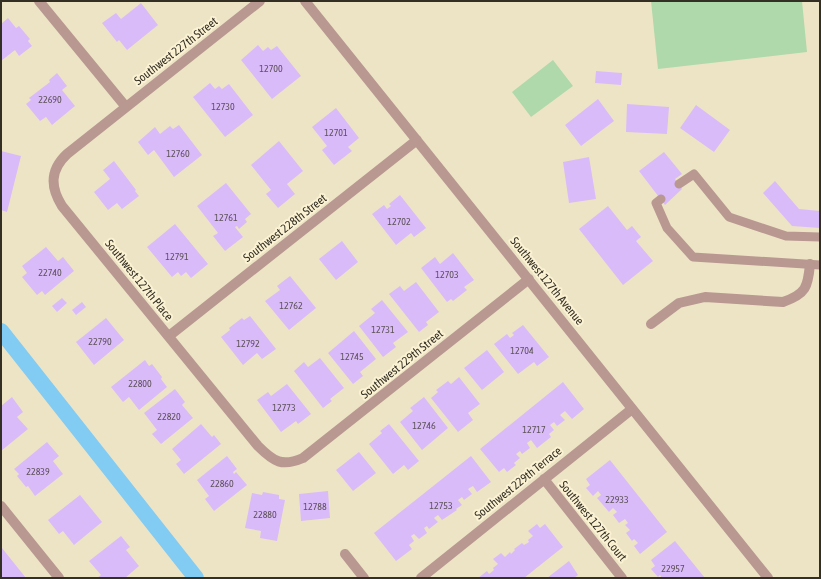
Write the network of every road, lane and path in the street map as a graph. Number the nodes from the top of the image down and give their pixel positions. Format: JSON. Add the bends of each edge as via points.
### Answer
{"nodes":[{"id":1,"x":39,"y":1,"type":"edge"},
{"id":2,"x":260,"y":1,"type":"edge"},
{"id":3,"x":305,"y":1,"type":"edge"},
{"id":4,"x":126,"y":107,"type":"junction"},
{"id":5,"x":417,"y":140,"type":"junction"},
{"id":6,"x":679,"y":184,"type":"dead end"},
{"id":7,"x":661,"y":199,"type":"dead end"},
{"id":8,"x":820,"y":237,"type":"edge"},
{"id":9,"x":815,"y":264,"type":"edge"},
{"id":10,"x":529,"y":279,"type":"junction"},
{"id":11,"x":651,"y":324,"type":"dead end"},
{"id":12,"x":169,"y":336,"type":"junction"},
{"id":13,"x":632,"y":409,"type":"junction"},
{"id":14,"x":288,"y":463,"type":"joint"},
{"id":15,"x":544,"y":479,"type":"junction"},
{"id":16,"x":1,"y":506,"type":"edge"},
{"id":17,"x":345,"y":554,"type":"dead end"},
{"id":18,"x":59,"y":578,"type":"edge"},
{"id":19,"x":364,"y":578,"type":"edge"},
{"id":20,"x":421,"y":578,"type":"edge"},
{"id":21,"x":622,"y":578,"type":"edge"},
{"id":22,"x":768,"y":578,"type":"edge"}],
"edges":[{"from":1,"to":4,"type":"street"},
{"from":2,"to":4,"type":"street","name":"Southwest 227th Street"},
{"from":3,"to":5,"type":"street","name":"Southwest 127th Avenue"},
{"from":4,"to":12,"type":"street","name":"Southwest 127th Place","via":[[63,158],[56,170],[53,185],[62,206]]},
{"from":5,"to":10,"type":"street","name":"Southwest 127th Avenue"},
{"from":5,"to":12,"type":"street","name":"Southwest 228th Street"},
{"from":6,"to":8,"type":"lane","via":[[694,174],[729,216],[786,236]]},
{"from":7,"to":9,"type":"lane","via":[[656,203],[667,228],[693,257]]},
{"from":9,"to":11,"type":"street","via":[[804,290],[795,298],[783,302],[699,298],[679,303]]},
{"from":10,"to":13,"type":"street","name":"Southwest 127th Avenue"},
{"from":10,"to":14,"type":"street","name":"Southwest 229th Street","via":[[311,454]]},
{"from":12,"to":14,"type":"street","name":"Southwest 127th Place","via":[[258,446],[276,461]]},
{"from":13,"to":15,"type":"street","name":"Southwest 229th Terrace"},
{"from":13,"to":22,"type":"street","name":"Southwest 127th Avenue"},
{"from":15,"to":20,"type":"street","name":"Southwest 229th Terrace"},
{"from":15,"to":21,"type":"street","name":"Southwest 127th Court"},
{"from":16,"to":18,"type":"street"},
{"from":17,"to":19,"type":"street"}]}
